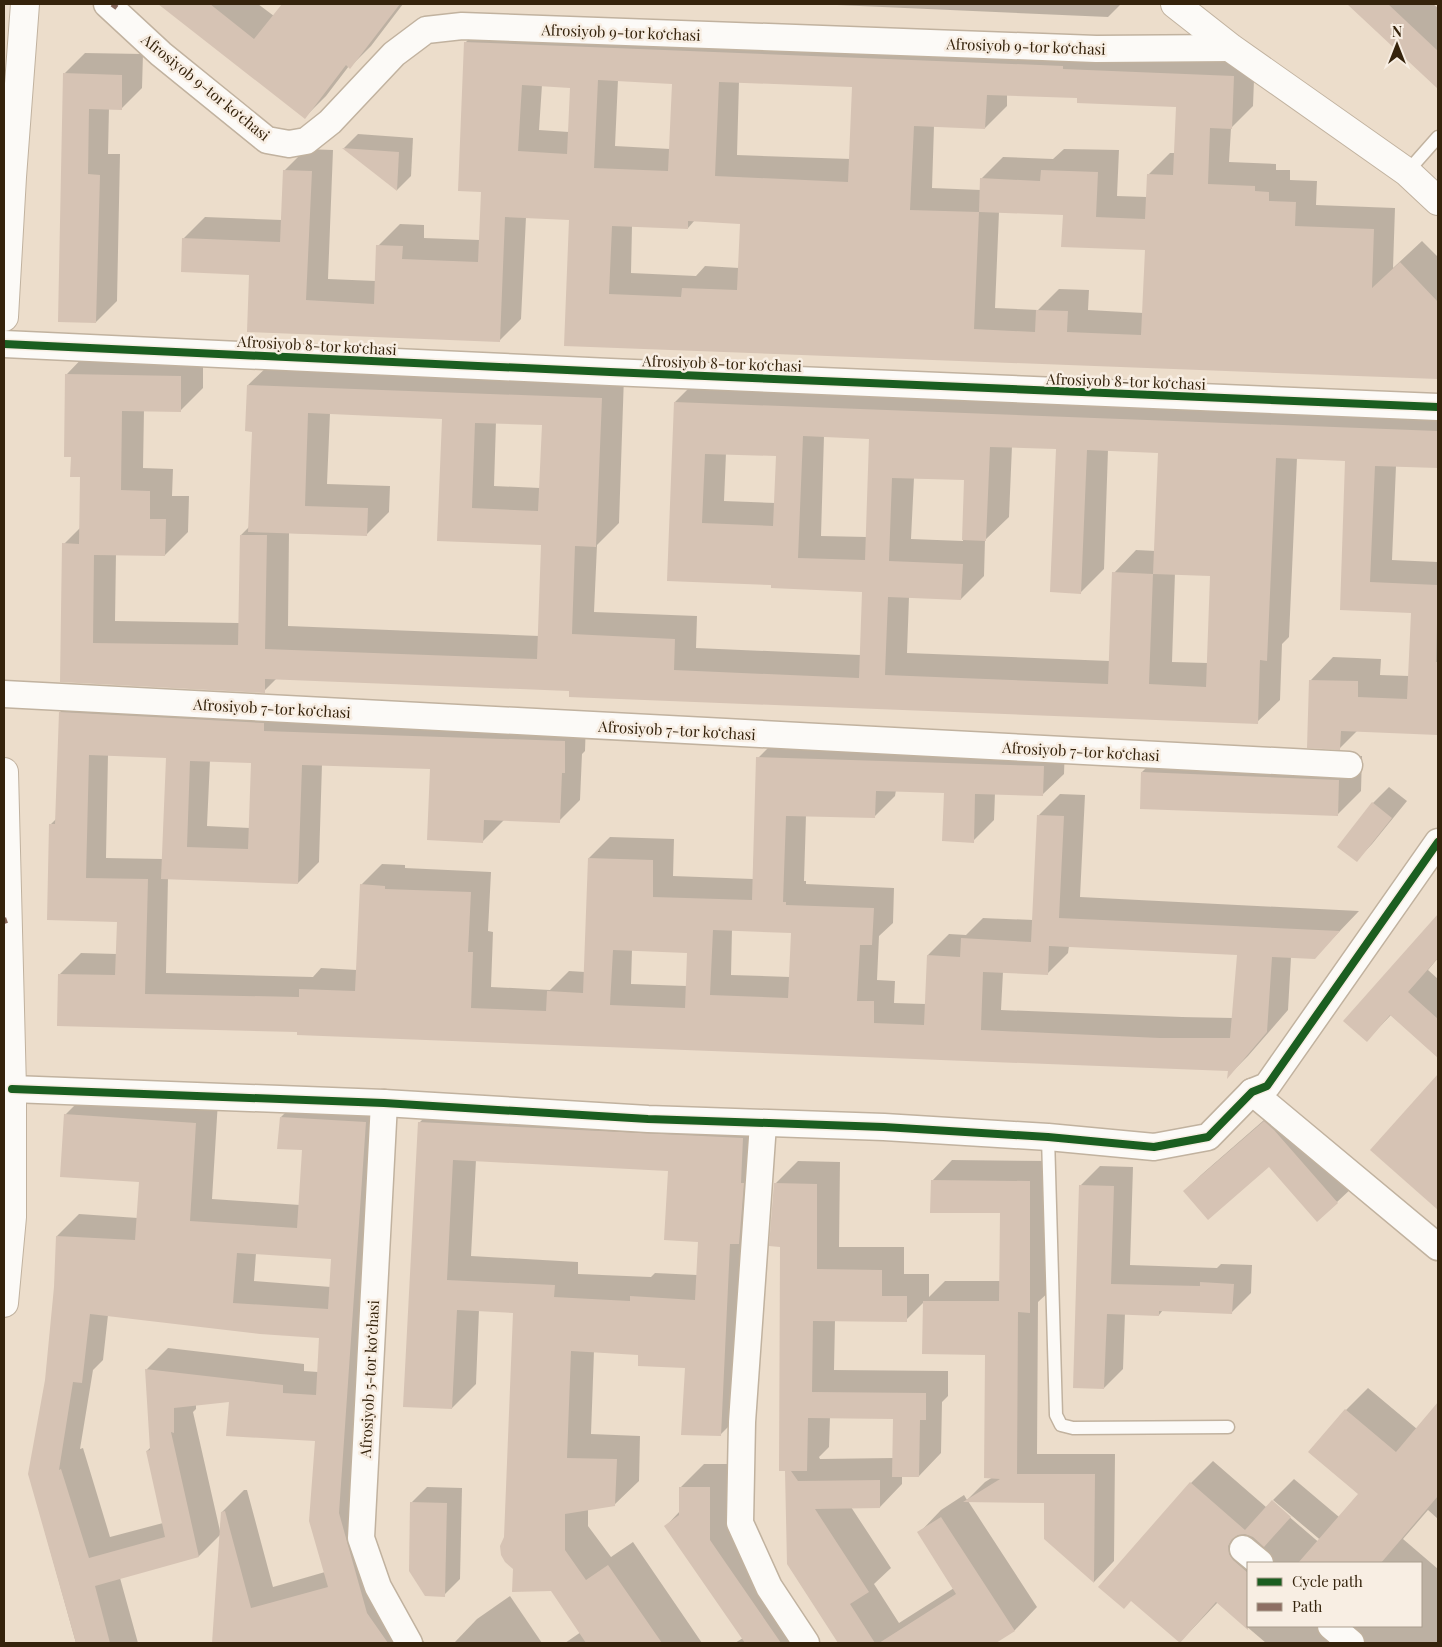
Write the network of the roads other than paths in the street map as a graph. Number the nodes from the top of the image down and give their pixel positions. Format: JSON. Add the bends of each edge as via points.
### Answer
{"nodes":[{"id":1,"x":25,"y":4,"type":"edge"},
{"id":2,"x":1175,"y":4,"type":"edge"},
{"id":3,"x":112,"y":5,"type":"edge"},
{"id":4,"x":1231,"y":48,"type":"junction"},
{"id":5,"x":1438,"y":137,"type":"edge"},
{"id":6,"x":1407,"y":172,"type":"junction"},
{"id":7,"x":8,"y":178,"type":"edge"},
{"id":8,"x":1438,"y":201,"type":"edge"},
{"id":9,"x":4,"y":317,"type":"edge"},
{"id":10,"x":4,"y":344,"type":"edge"},
{"id":11,"x":1438,"y":407,"type":"edge"},
{"id":12,"x":4,"y":694,"type":"edge"},
{"id":13,"x":1349,"y":765,"type":"dead end"},
{"id":14,"x":4,"y":772,"type":"edge"},
{"id":15,"x":1438,"y":842,"type":"edge"},
{"id":16,"x":6,"y":921,"type":"edge"},
{"id":17,"x":12,"y":1089,"type":"junction"},
{"id":18,"x":1252,"y":1092,"type":"junction"},
{"id":19,"x":384,"y":1103,"type":"junction"},
{"id":20,"x":763,"y":1124,"type":"junction"},
{"id":21,"x":1048,"y":1137,"type":"junction"},
{"id":22,"x":8,"y":1218,"type":"edge"},
{"id":23,"x":1438,"y":1247,"type":"edge"},
{"id":24,"x":4,"y":1303,"type":"edge"},
{"id":25,"x":1228,"y":1427,"type":"dead end"},
{"id":26,"x":1332,"y":1627,"type":"edge"},
{"id":27,"x":409,"y":1643,"type":"edge"},
{"id":28,"x":806,"y":1643,"type":"edge"},
{"id":29,"x":1351,"y":1643,"type":"edge"}],
"edges":[{"from":1,"to":7,"type":"street"},
{"from":2,"to":4,"type":"street"},
{"from":3,"to":4,"type":"street","name":"Afrosiyob 9-tor koʻchasi","via":[[161,54],[267,140],[289,144],[306,141],[330,122],[394,54],[426,30],[462,26],[1096,49]]},
{"from":4,"to":6,"type":"street"},
{"from":5,"to":6,"type":"lane"},
{"from":6,"to":8,"type":"street"},
{"from":7,"to":9,"type":"street"},
{"from":10,"to":11,"type":"street","name":"Afrosiyob 8-tor koʻchasi"},
{"from":12,"to":13,"type":"street","name":"Afrosiyob 7-tor koʻchasi"},
{"from":14,"to":16,"type":"street"},
{"from":15,"to":18,"type":"street","via":[[1268,1086]]},
{"from":16,"to":17,"type":"street"},
{"from":17,"to":19,"type":"street"},
{"from":17,"to":22,"type":"street"},
{"from":18,"to":21,"type":"street","via":[[1208,1137],[1154,1147]]},
{"from":18,"to":23,"type":"street"},
{"from":19,"to":20,"type":"street"},
{"from":19,"to":27,"type":"street","name":"Afrosiyob 5-tor koʻchasi","via":[[361,1538],[378,1587]]},
{"from":20,"to":21,"type":"street","via":[[884,1127]]},
{"from":20,"to":28,"type":"street","via":[[742,1422],[740,1523],[769,1587]]},
{"from":21,"to":25,"type":"lane","via":[[1056,1415],[1061,1425],[1073,1428]]},
{"from":22,"to":24,"type":"street"},
{"from":26,"to":29,"type":"street"}]}
